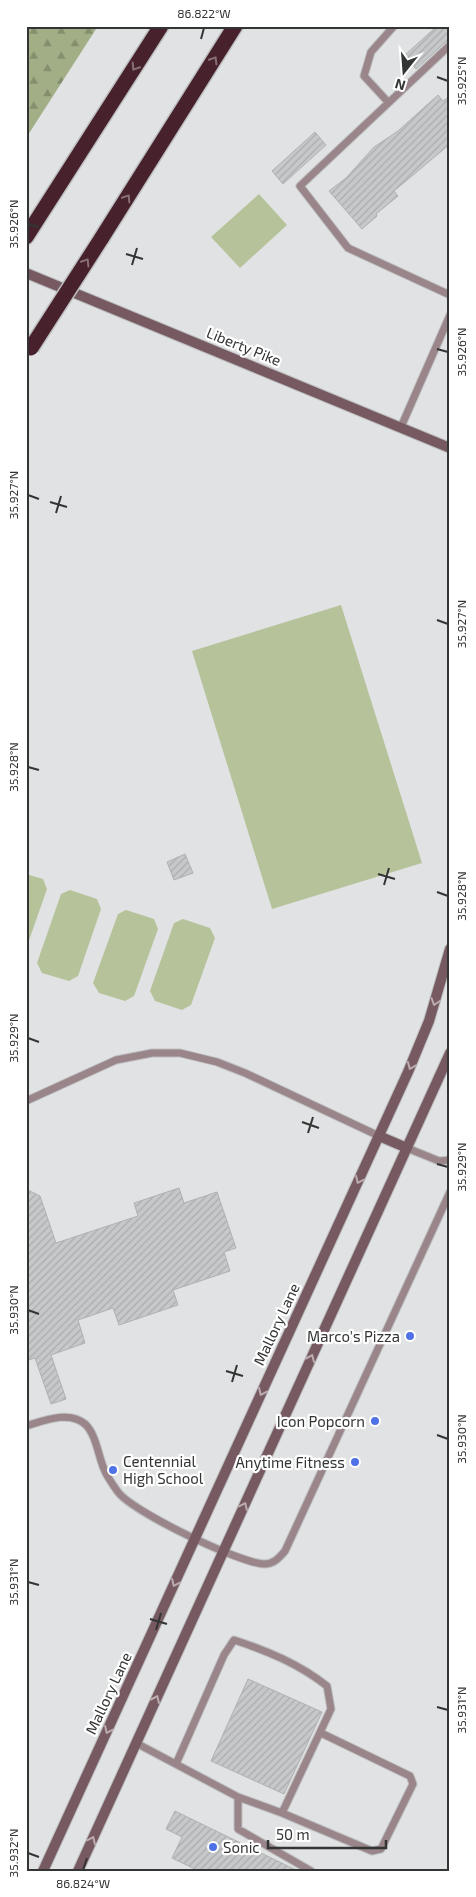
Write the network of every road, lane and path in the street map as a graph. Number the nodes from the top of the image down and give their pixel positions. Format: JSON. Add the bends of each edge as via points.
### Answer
{"nodes":[{"id":1,"x":161,"y":26,"type":"edge"},
{"id":2,"x":235,"y":26,"type":"edge"},
{"id":3,"x":394,"y":26,"type":"edge"},
{"id":4,"x":450,"y":45,"type":"edge"},
{"id":5,"x":388,"y":102,"type":"junction"},
{"id":6,"x":26,"y":237,"type":"edge"},
{"id":7,"x":26,"y":273,"type":"edge"},
{"id":8,"x":450,"y":294,"type":"edge"},
{"id":9,"x":450,"y":315,"type":"edge"},
{"id":10,"x":29,"y":352,"type":"edge"},
{"id":11,"x":401,"y":426,"type":"junction"},
{"id":12,"x":450,"y":448,"type":"edge"},
{"id":13,"x":450,"y":949,"type":"edge"},
{"id":14,"x":450,"y":1053,"type":"edge"},
{"id":15,"x":26,"y":1100,"type":"edge"},
{"id":16,"x":379,"y":1136,"type":"junction"},
{"id":17,"x":407,"y":1148,"type":"junction"},
{"id":18,"x":450,"y":1160,"type":"edge"},
{"id":19,"x":450,"y":1192,"type":"edge"},
{"id":20,"x":26,"y":1426,"type":"edge"},
{"id":21,"x":195,"y":1538,"type":"junction"},
{"id":22,"x":224,"y":1550,"type":"junction"},
{"id":23,"x":321,"y":1733,"type":"junction"},
{"id":24,"x":136,"y":1743,"type":"junction"},
{"id":25,"x":176,"y":1764,"type":"junction"},
{"id":26,"x":238,"y":1797,"type":"junction"},
{"id":27,"x":282,"y":1813,"type":"junction"},
{"id":28,"x":43,"y":1871,"type":"edge"},
{"id":29,"x":78,"y":1871,"type":"edge"},
{"id":30,"x":311,"y":1871,"type":"edge"}],
"edges":[{"from":1,"to":6,"type":"highway","one_way":true},
{"from":10,"to":2,"type":"highway","one_way":true,"bridge":true},
{"from":3,"to":5,"type":"lane","via":[[372,52],[364,76]]},
{"from":4,"to":5,"type":"lane"},
{"from":5,"to":8,"type":"lane","via":[[300,186],[348,248]]},
{"from":7,"to":11,"type":"main road","name":"Liberty Pike"},
{"from":9,"to":11,"type":"lane"},
{"from":11,"to":12,"type":"main road","name":"Liberty Pike"},
{"from":13,"to":16,"type":"main road","name":"Mallory Lane","one_way":true,"via":[[429,1021]]},
{"from":14,"to":17,"type":"main road"},
{"from":15,"to":16,"type":"lane","via":[[116,1060],[180,1053],[245,1073]]},
{"from":16,"to":17,"type":"main road"},
{"from":16,"to":21,"type":"main road","name":"Mallory Lane","one_way":true},
{"from":17,"to":18,"type":"lane","via":[[439,1161]]},
{"from":22,"to":17,"type":"main road","one_way":true},
{"from":19,"to":22,"type":"lane","via":[[285,1551],[277,1561],[264,1564]]},
{"from":20,"to":21,"type":"lane","via":[[53,1417],[72,1418],[84,1424],[95,1441],[104,1471],[119,1494]]},
{"from":21,"to":22,"type":"lane"},
{"from":21,"to":28,"type":"main road","name":"Mallory Lane","one_way":true},
{"from":24,"to":22,"type":"main road","one_way":true},
{"from":23,"to":25,"type":"lane","via":[[331,1709],[327,1686],[272,1652],[234,1640],[224,1655]]},
{"from":23,"to":27,"type":"lane"},
{"from":23,"to":27,"type":"lane","via":[[410,1776],[413,1784],[381,1849],[372,1850]]},
{"from":24,"to":25,"type":"lane"},
{"from":29,"to":24,"type":"main road","one_way":true},
{"from":25,"to":26,"type":"lane"},
{"from":26,"to":27,"type":"lane"},
{"from":26,"to":30,"type":"lane","via":[[238,1829]]}]}
